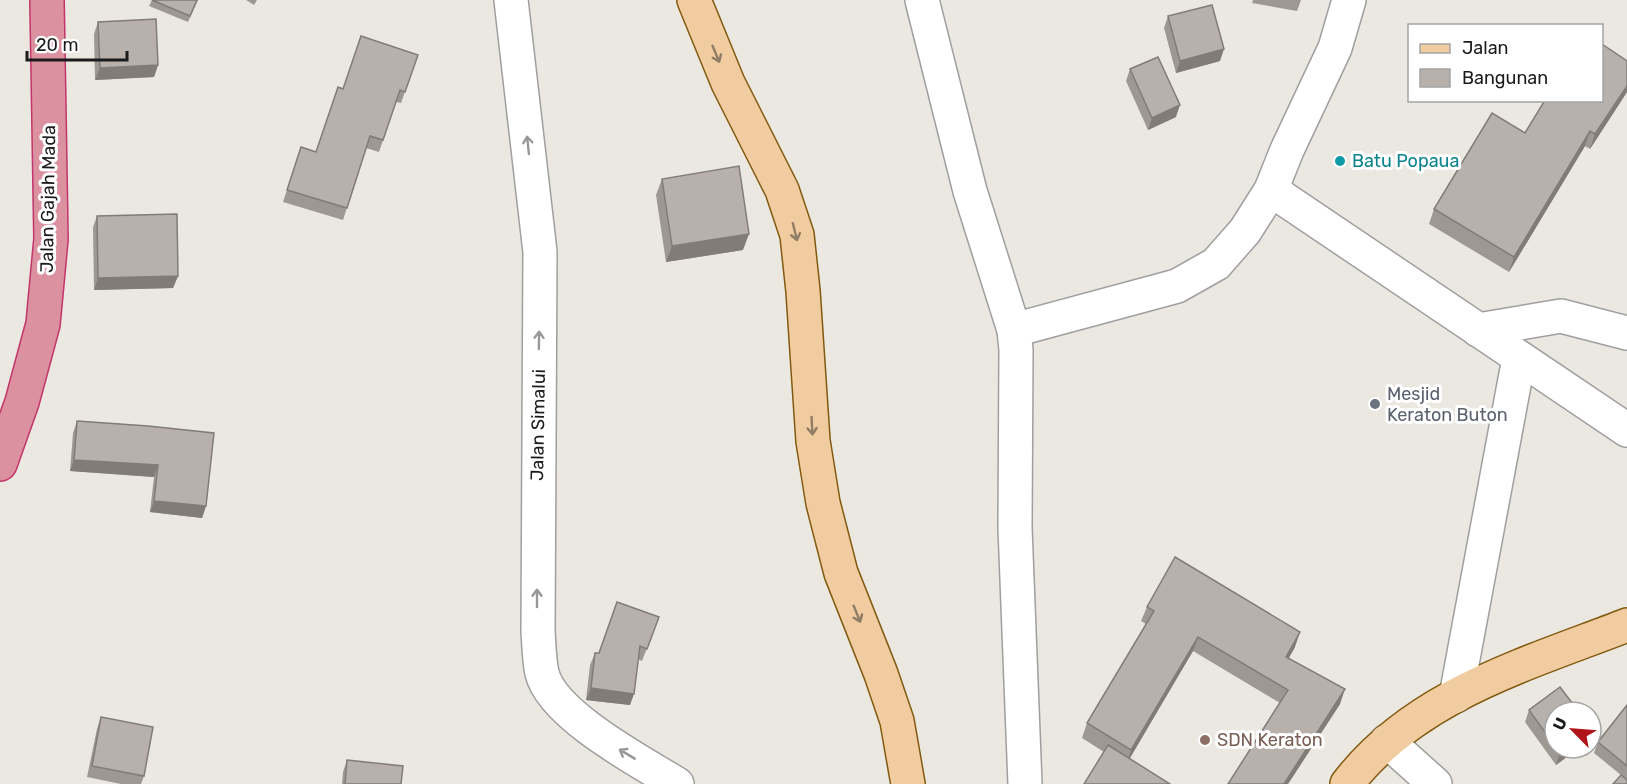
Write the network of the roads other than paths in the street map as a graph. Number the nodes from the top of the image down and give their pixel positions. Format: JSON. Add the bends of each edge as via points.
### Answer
{"nodes":[{"id":1,"x":47,"y":0,"type":"edge"},
{"id":2,"x":511,"y":0,"type":"edge"},
{"id":3,"x":693,"y":0,"type":"edge"},
{"id":4,"x":922,"y":0,"type":"edge"},
{"id":5,"x":1350,"y":0,"type":"edge"},
{"id":6,"x":1271,"y":190,"type":"junction"},
{"id":7,"x":1014,"y":330,"type":"junction"},
{"id":8,"x":1478,"y":330,"type":"junction"},
{"id":9,"x":1627,"y":333,"type":"edge"},
{"id":10,"x":1519,"y":358,"type":"junction"},
{"id":11,"x":11,"y":398,"type":"edge"},
{"id":12,"x":1627,"y":430,"type":"edge"},
{"id":13,"x":0,"y":464,"type":"edge"},
{"id":14,"x":1627,"y":625,"type":"edge"},
{"id":15,"x":1456,"y":696,"type":"junction"},
{"id":16,"x":1387,"y":741,"type":"junction"},
{"id":17,"x":677,"y":784,"type":"edge"},
{"id":18,"x":908,"y":784,"type":"edge"},
{"id":19,"x":1025,"y":784,"type":"edge"},
{"id":20,"x":1347,"y":784,"type":"edge"},
{"id":21,"x":1435,"y":784,"type":"edge"}],
"edges":[{"from":1,"to":11,"type":"highway","name":"Jalan Gajah Mada","via":[[51,239],[43,324]]},
{"from":17,"to":2,"type":"street","name":"Jalan Simalui","one_way":true,"via":[[602,739],[554,697],[542,675],[537,620],[540,252]]},
{"from":3,"to":18,"type":"main road","one_way":true,"via":[[728,82],[783,190],[796,234],[813,441],[823,503],[841,573],[897,721]]},
{"from":4,"to":7,"type":"street","via":[[970,191]]},
{"from":5,"to":6,"type":"street","via":[[1335,48]]},
{"from":6,"to":7,"type":"street","via":[[1245,231],[1216,264],[1177,286]]},
{"from":6,"to":8,"type":"street"},
{"from":7,"to":19,"type":"street","via":[[1015,528]]},
{"from":8,"to":9,"type":"street","via":[[1561,316]]},
{"from":8,"to":10,"type":"street"},
{"from":10,"to":12,"type":"street"},
{"from":10,"to":15,"type":"street"},
{"from":11,"to":13,"type":"highway","name":"Jalan Gajah Mada"},
{"from":14,"to":15,"type":"main road","via":[[1487,679]]},
{"from":15,"to":16,"type":"main road","via":[[1430,709]]},
{"from":16,"to":20,"type":"main road"},
{"from":16,"to":21,"type":"street"}]}
